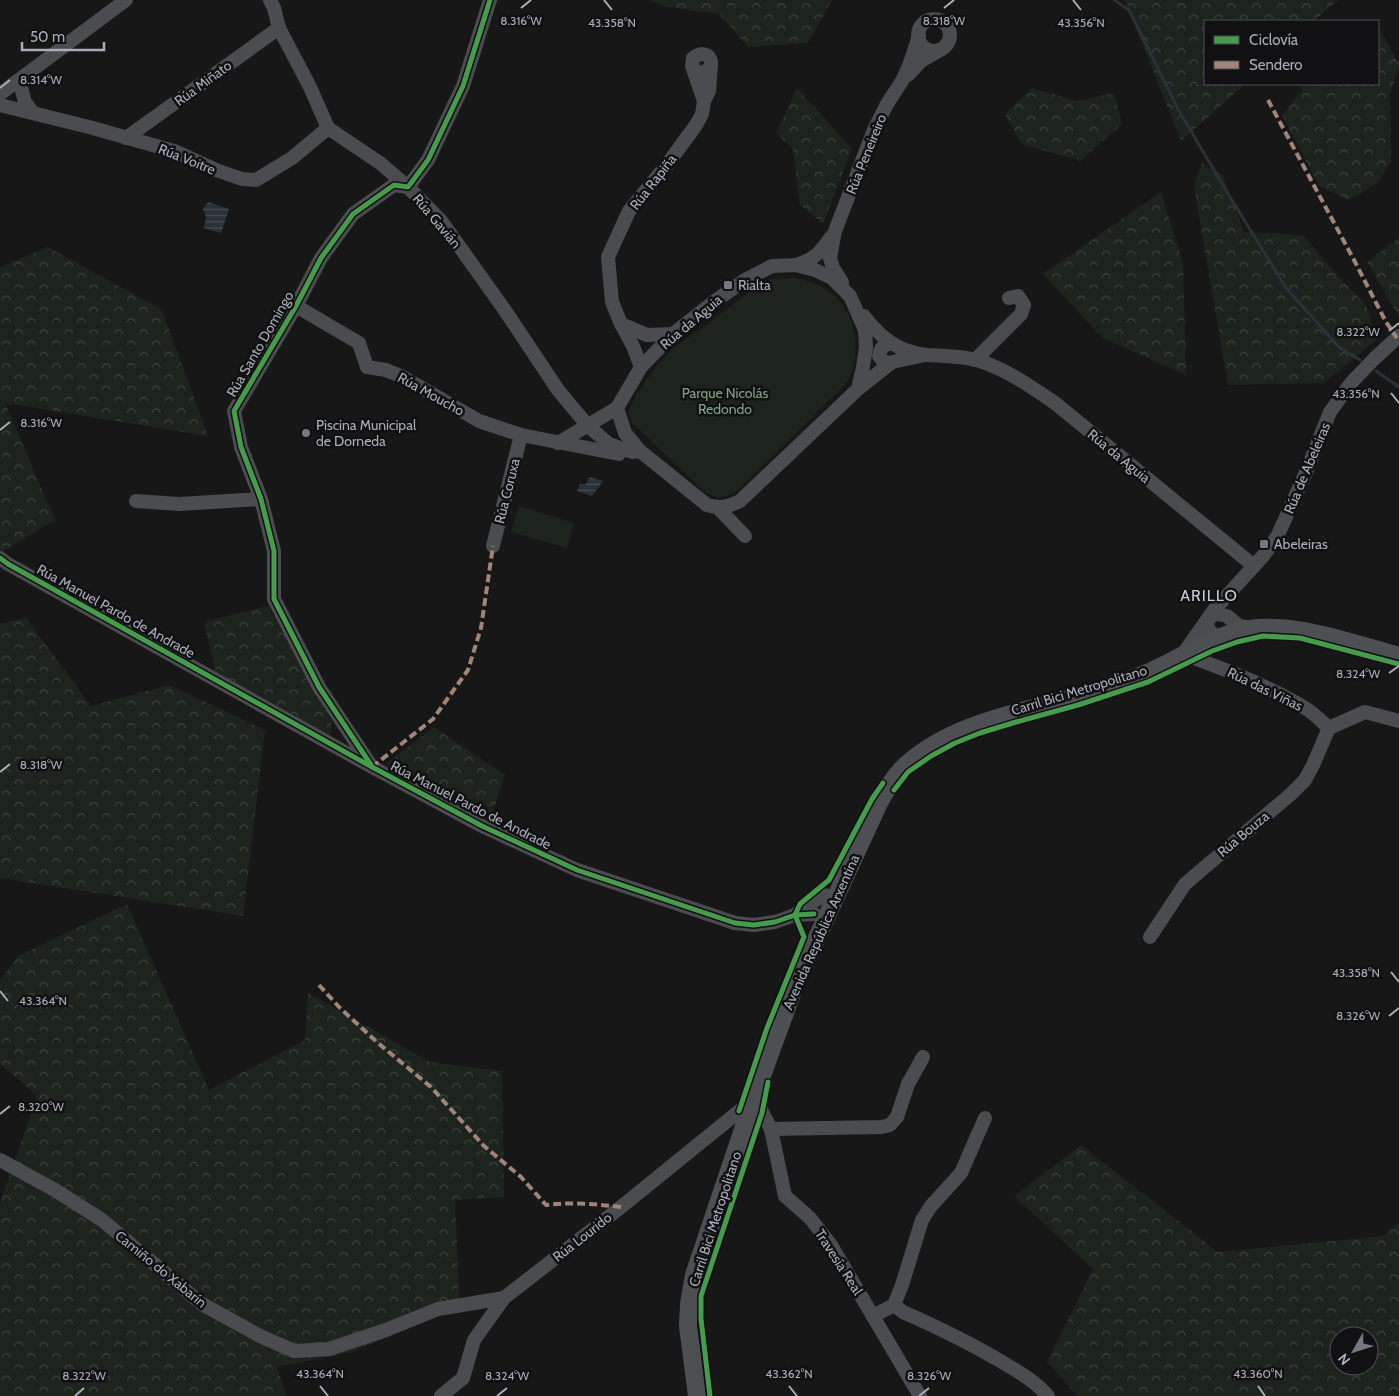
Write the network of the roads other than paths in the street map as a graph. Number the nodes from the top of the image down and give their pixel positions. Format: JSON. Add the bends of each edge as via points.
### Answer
{"nodes":[{"id":1,"x":126,"y":0,"type":"edge"},
{"id":2,"x":270,"y":0,"type":"edge"},
{"id":3,"x":490,"y":0,"type":"edge"},
{"id":4,"x":279,"y":28,"type":"junction"},
{"id":5,"x":918,"y":36,"type":"junction"},
{"id":6,"x":944,"y":48,"type":"junction"},
{"id":7,"x":19,"y":80,"type":"junction"},
{"id":8,"x":902,"y":81,"type":"junction"},
{"id":9,"x":0,"y":94,"type":"edge"},
{"id":10,"x":704,"y":101,"type":"junction"},
{"id":11,"x":0,"y":105,"type":"edge"},
{"id":12,"x":33,"y":113,"type":"junction"},
{"id":13,"x":328,"y":128,"type":"junction"},
{"id":14,"x":126,"y":138,"type":"junction"},
{"id":15,"x":408,"y":187,"type":"junction"},
{"id":16,"x":835,"y":230,"type":"junction"},
{"id":17,"x":796,"y":265,"type":"junction"},
{"id":18,"x":1009,"y":298,"type":"dead end"},
{"id":19,"x":852,"y":299,"type":"junction"},
{"id":20,"x":296,"y":306,"type":"junction"},
{"id":21,"x":621,"y":324,"type":"junction"},
{"id":22,"x":673,"y":334,"type":"junction"},
{"id":23,"x":1399,"y":336,"type":"edge"},
{"id":24,"x":890,"y":343,"type":"junction"},
{"id":25,"x":925,"y":354,"type":"junction"},
{"id":26,"x":976,"y":360,"type":"junction"},
{"id":27,"x":890,"y":364,"type":"junction"},
{"id":28,"x":641,"y":367,"type":"junction"},
{"id":29,"x":858,"y":388,"type":"junction"},
{"id":30,"x":618,"y":408,"type":"junction"},
{"id":31,"x":588,"y":426,"type":"junction"},
{"id":32,"x":521,"y":435,"type":"junction"},
{"id":33,"x":558,"y":442,"type":"junction"},
{"id":34,"x":645,"y":454,"type":"junction"},
{"id":35,"x":261,"y":499,"type":"junction"},
{"id":36,"x":136,"y":501,"type":"dead end"},
{"id":37,"x":718,"y":508,"type":"junction"},
{"id":38,"x":745,"y":536,"type":"dead end"},
{"id":39,"x":493,"y":546,"type":"dead end"},
{"id":40,"x":0,"y":558,"type":"edge"},
{"id":41,"x":1254,"y":566,"type":"junction"},
{"id":42,"x":1240,"y":582,"type":"junction"},
{"id":43,"x":1227,"y":616,"type":"junction"},
{"id":44,"x":1209,"y":618,"type":"junction"},
{"id":45,"x":1258,"y":628,"type":"junction"},
{"id":46,"x":1220,"y":636,"type":"junction"},
{"id":47,"x":1183,"y":654,"type":"junction"},
{"id":48,"x":1399,"y":656,"type":"edge"},
{"id":49,"x":1399,"y":721,"type":"edge"},
{"id":50,"x":1329,"y":728,"type":"junction"},
{"id":51,"x":372,"y":767,"type":"junction"},
{"id":52,"x":816,"y":899,"type":"junction"},
{"id":53,"x":835,"y":899,"type":"junction"},
{"id":54,"x":795,"y":915,"type":"junction"},
{"id":55,"x":820,"y":917,"type":"junction"},
{"id":56,"x":1150,"y":937,"type":"dead end"},
{"id":57,"x":923,"y":1057,"type":"dead end"},
{"id":58,"x":753,"y":1100,"type":"junction"},
{"id":59,"x":985,"y":1118,"type":"dead end"},
{"id":60,"x":771,"y":1130,"type":"junction"},
{"id":61,"x":0,"y":1160,"type":"edge"},
{"id":62,"x":504,"y":1298,"type":"junction"},
{"id":63,"x":894,"y":1306,"type":"junction"},
{"id":64,"x":873,"y":1316,"type":"junction"},
{"id":65,"x":463,"y":1378,"type":"junction"},
{"id":66,"x":441,"y":1396,"type":"edge"},
{"id":67,"x":462,"y":1396,"type":"edge"},
{"id":68,"x":697,"y":1396,"type":"edge"},
{"id":69,"x":920,"y":1396,"type":"edge"},
{"id":70,"x":1048,"y":1396,"type":"edge"}],
"edges":[{"from":1,"to":7,"type":"street"},
{"from":2,"to":4,"type":"street"},
{"from":3,"to":15,"type":"street","via":[[463,86],[428,160]]},
{"from":4,"to":13,"type":"street"},
{"from":4,"to":14,"type":"street","name":"Rúa Miñato"},
{"from":5,"to":6,"type":"street","via":[[925,48],[936,51]]},
{"from":5,"to":6,"type":"street","name":"Rúa Peneireiro","via":[[927,21],[943,21],[950,32]]},
{"from":5,"to":8,"type":"street","name":"Rúa Peneireiro"},
{"from":6,"to":8,"type":"street","name":"Rúa Peneireiro","via":[[921,62]]},
{"from":7,"to":9,"type":"street"},
{"from":7,"to":12,"type":"street","via":[[25,102]]},
{"from":8,"to":16,"type":"street","name":"Rúa Peneireiro","via":[[874,130]]},
{"from":10,"to":10,"type":"street","name":"Rúa Rapiña","via":[[709,91],[711,64],[709,57],[701,54],[696,55],[692,62]]},
{"from":10,"to":21,"type":"street","name":"Rúa Rapiña","via":[[696,125],[629,211],[608,257],[612,302]]},
{"from":11,"to":12,"type":"street","name":"Rúa Voitre"},
{"from":12,"to":14,"type":"street","name":"Rúa Voitre"},
{"from":13,"to":14,"type":"street","name":"Rúa Voitre","via":[[292,158],[256,180],[242,179],[174,151]]},
{"from":13,"to":15,"type":"street","name":"Rúa Gavián","via":[[380,163]]},
{"from":15,"to":20,"type":"street","name":"Rúa Santo Domingo","via":[[394,185],[353,214],[321,258]]},
{"from":15,"to":31,"type":"street","name":"Rúa Gavián","via":[[442,222],[558,390]]},
{"from":16,"to":17,"type":"street","name":"Rúa Peneireiro","via":[[822,252]]},
{"from":16,"to":19,"type":"street","name":"Rúa Peneireiro","via":[[830,258]]},
{"from":17,"to":19,"type":"street","name":"Rúa da Aguia","via":[[832,278]]},
{"from":17,"to":22,"type":"street","name":"Rúa da Aguia","via":[[772,266],[745,280]]},
{"from":18,"to":26,"type":"street","via":[[1018,296],[1024,305],[1021,314]]},
{"from":19,"to":24,"type":"street","name":"Rúa da Aguia","via":[[874,330]]},
{"from":19,"to":29,"type":"street","name":"Rúa da Aguia","via":[[865,330],[866,347]]},
{"from":20,"to":32,"type":"street","name":"Rúa Moucho","via":[[359,343],[367,367],[403,377],[479,421]]},
{"from":20,"to":35,"type":"street","name":"Rúa Santo Domingo","via":[[234,411],[241,447]]},
{"from":21,"to":22,"type":"street","via":[[647,335]]},
{"from":21,"to":28,"type":"street","name":"Rúa Rapiña"},
{"from":22,"to":28,"type":"street","name":"Rúa da Aguia"},
{"from":23,"to":41,"type":"street","name":"Rúa de Abeleiras","via":[[1351,383],[1330,412],[1277,537]]},
{"from":24,"to":25,"type":"street","name":"Rúa da Aguia"},
{"from":24,"to":27,"type":"street","via":[[882,347],[879,356]]},
{"from":25,"to":26,"type":"street","name":"Rúa da Aguia"},
{"from":25,"to":27,"type":"street","name":"Rúa da Aguia"},
{"from":26,"to":41,"type":"street","name":"Rúa da Aguia","via":[[1008,373],[1055,403]]},
{"from":27,"to":29,"type":"street","name":"Rúa da Aguia"},
{"from":28,"to":30,"type":"street","name":"Rúa da Aguia"},
{"from":29,"to":37,"type":"street","name":"Rúa da Aguia","via":[[740,501]]},
{"from":30,"to":31,"type":"street"},
{"from":30,"to":34,"type":"street","via":[[624,432]]},
{"from":31,"to":33,"type":"street"},
{"from":31,"to":34,"type":"street","via":[[609,444]]},
{"from":32,"to":33,"type":"street","name":"Rúa Moucho"},
{"from":32,"to":39,"type":"street","name":"Rúa Coruxa"},
{"from":33,"to":34,"type":"street","name":"Rúa Moucho"},
{"from":34,"to":37,"type":"street","via":[[707,505]]},
{"from":35,"to":36,"type":"street","via":[[179,504]]},
{"from":35,"to":51,"type":"street","name":"Rúa Santo Domingo","via":[[274,551],[274,599],[319,688]]},
{"from":37,"to":38,"type":"street"},
{"from":40,"to":51,"type":"street","name":"Rúa Manuel Pardo de Andrade"},
{"from":41,"to":42,"type":"street","name":"Rúa de Abeleiras"},
{"from":42,"to":43,"type":"street","name":"Rúa de Abeleiras"},
{"from":42,"to":44,"type":"street","name":"Rúa de Abeleiras"},
{"from":43,"to":44,"type":"street","via":[[1217,614]]},
{"from":43,"to":45,"type":"street","name":"Avenida República Arxentina","via":[[1239,626]]},
{"from":43,"to":46,"type":"street","name":"Rúa de Abeleiras"},
{"from":44,"to":46,"type":"street","via":[[1207,626],[1210,631]]},
{"from":44,"to":47,"type":"street","name":"Avenida República Arxentina"},
{"from":45,"to":46,"type":"main road","name":"Avenida República Arxentina"},
{"from":45,"to":48,"type":"main road","name":"Avenida República Arxentina","via":[[1313,633]]},
{"from":46,"to":47,"type":"main road","name":"Avenida República Arxentina"},
{"from":47,"to":50,"type":"street","name":"Rúa das Viñas","via":[[1267,688],[1307,709]]},
{"from":47,"to":53,"type":"main road","name":"Avenida República Arxentina","via":[[1140,676],[970,728],[917,755],[888,787]]},
{"from":49,"to":50,"type":"street","via":[[1365,712]]},
{"from":50,"to":56,"type":"street","name":"Rúa Bouza","via":[[1304,780],[1185,884]]},
{"from":51,"to":54,"type":"street","name":"Rúa Manuel Pardo de Andrade","via":[[482,826],[577,870],[735,923],[754,925]]},
{"from":52,"to":53,"type":"street","via":[[825,895]]},
{"from":52,"to":54,"type":"street","name":"Rúa Manuel Pardo de Andrade"},
{"from":52,"to":55,"type":"street","via":[[811,907]]},
{"from":53,"to":55,"type":"main road","name":"Avenida República Arxentina"},
{"from":54,"to":55,"type":"street","name":"Rúa Manuel Pardo de Andrade"},
{"from":55,"to":58,"type":"main road","name":"Avenida República Arxentina"},
{"from":57,"to":60,"type":"street","via":[[908,1084],[897,1117],[890,1125]]},
{"from":58,"to":60,"type":"street","name":"Travesía Real"},
{"from":58,"to":62,"type":"street","name":"Rúa Lourido"},
{"from":58,"to":68,"type":"main road","name":"Avenida República Arxentina","via":[[690,1291],[688,1326]]},
{"from":59,"to":63,"type":"street","via":[[961,1173],[922,1220]]},
{"from":60,"to":64,"type":"street","name":"Travesía Real","via":[[785,1196],[810,1218],[830,1245]]},
{"from":61,"to":62,"type":"street","name":"Camiño do Xabarín","via":[[102,1220],[202,1304],[294,1351],[329,1349],[438,1308]]},
{"from":62,"to":65,"type":"street","name":"Rúa Lourido","via":[[474,1340]]},
{"from":63,"to":64,"type":"street"},
{"from":63,"to":70,"type":"street","via":[[972,1344],[1025,1375]]},
{"from":64,"to":69,"type":"street","name":"Travesía Real"},
{"from":65,"to":66,"type":"street"},
{"from":65,"to":67,"type":"street","name":"Rúa Lourido"}]}
